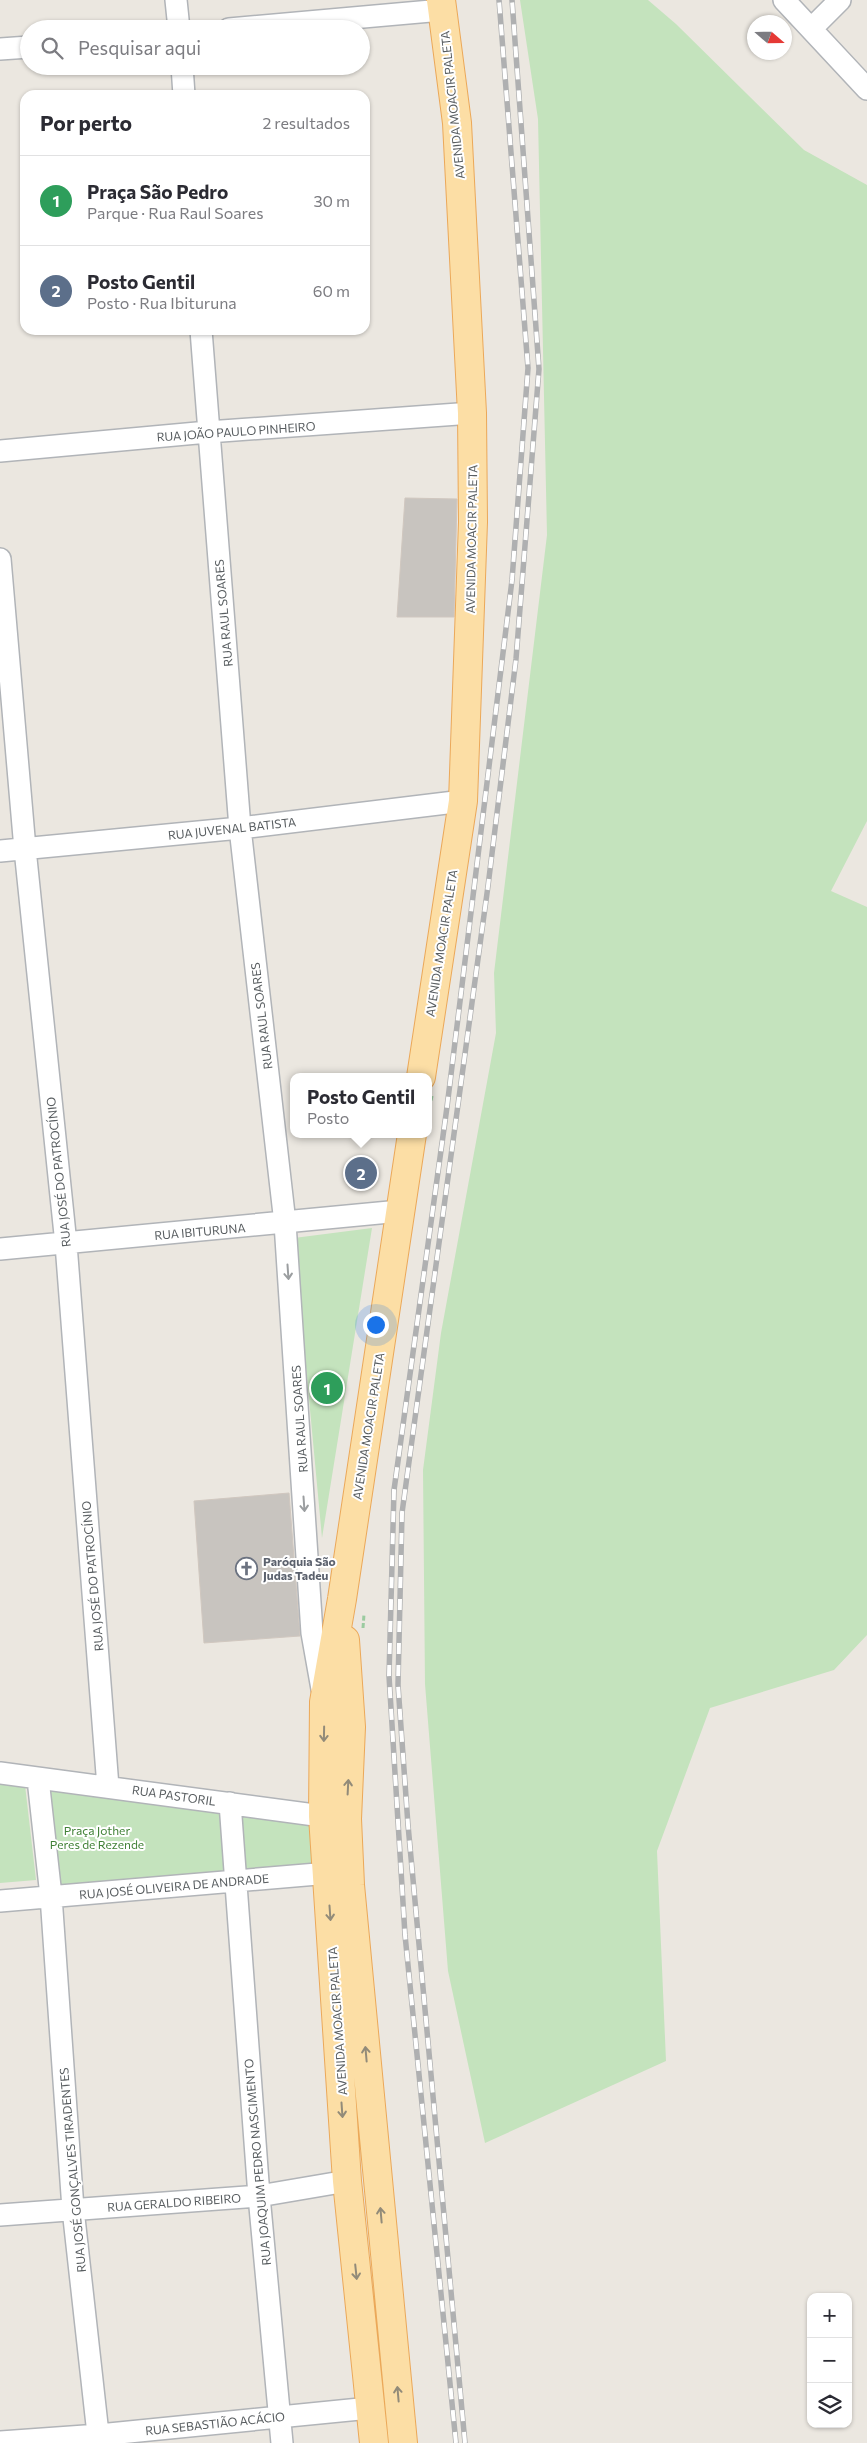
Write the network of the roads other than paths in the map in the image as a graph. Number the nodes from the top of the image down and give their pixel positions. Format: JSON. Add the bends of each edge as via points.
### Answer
{"nodes":[{"id":1,"x":176,"y":0,"type":"edge"},
{"id":2,"x":784,"y":0,"type":"edge"},
{"id":3,"x":840,"y":0,"type":"edge"},
{"id":4,"x":442,"y":5,"type":"edge"},
{"id":5,"x":178,"y":20,"type":"edge"},
{"id":6,"x":309,"y":20,"type":"edge"},
{"id":7,"x":812,"y":28,"type":"junction"},
{"id":8,"x":20,"y":48,"type":"edge"},
{"id":9,"x":0,"y":49,"type":"edge"},
{"id":10,"x":183,"y":75,"type":"edge"},
{"id":11,"x":867,"y":89,"type":"edge"},
{"id":12,"x":184,"y":90,"type":"edge"},
{"id":13,"x":201,"y":335,"type":"edge"},
{"id":14,"x":472,"y":413,"type":"junction"},
{"id":15,"x":208,"y":432,"type":"junction"},
{"id":16,"x":0,"y":451,"type":"edge"},
{"id":17,"x":0,"y":559,"type":"edge"},
{"id":18,"x":463,"y":801,"type":"junction"},
{"id":19,"x":240,"y":828,"type":"junction"},
{"id":20,"x":25,"y":849,"type":"junction"},
{"id":21,"x":0,"y":851,"type":"edge"},
{"id":22,"x":422,"y":1073,"type":"edge"},
{"id":23,"x":411,"y":1138,"type":"edge"},
{"id":24,"x":400,"y":1211,"type":"junction"},
{"id":25,"x":285,"y":1223,"type":"junction"},
{"id":26,"x":66,"y":1244,"type":"junction"},
{"id":27,"x":0,"y":1249,"type":"edge"},
{"id":28,"x":353,"y":1602,"type":"junction"},
{"id":29,"x":324,"y":1702,"type":"junction"},
{"id":30,"x":0,"y":1773,"type":"edge"},
{"id":31,"x":38,"y":1778,"type":"junction"},
{"id":32,"x":108,"y":1786,"type":"junction"},
{"id":33,"x":230,"y":1803,"type":"junction"},
{"id":34,"x":335,"y":1818,"type":"junction"},
{"id":35,"x":338,"y":1872,"type":"junction"},
{"id":36,"x":234,"y":1881,"type":"junction"},
{"id":37,"x":51,"y":1896,"type":"junction"},
{"id":38,"x":0,"y":1901,"type":"edge"},
{"id":39,"x":347,"y":2181,"type":"junction"},
{"id":40,"x":259,"y":2196,"type":"junction"},
{"id":41,"x":73,"y":2209,"type":"junction"},
{"id":42,"x":0,"y":2215,"type":"edge"},
{"id":43,"x":370,"y":2408,"type":"junction"},
{"id":44,"x":280,"y":2415,"type":"junction"},
{"id":45,"x":99,"y":2439,"type":"edge"},
{"id":46,"x":0,"y":2442,"type":"edge"},
{"id":47,"x":282,"y":2443,"type":"edge"},
{"id":48,"x":374,"y":2443,"type":"edge"},
{"id":49,"x":403,"y":2443,"type":"edge"}],
"edges":[{"from":1,"to":5,"type":"street"},
{"from":2,"to":7,"type":"street"},
{"from":3,"to":7,"type":"street"},
{"from":4,"to":6,"type":"street"},
{"from":4,"to":14,"type":"main road","name":"AVENIDA MOACIR PALETA","via":[[456,123]]},
{"from":7,"to":11,"type":"street"},
{"from":8,"to":9,"type":"street"},
{"from":10,"to":12,"type":"street"},
{"from":13,"to":15,"type":"street","name":"RUA RAUL SOARES"},
{"from":14,"to":15,"type":"street","name":"RUA JOÃO PAULO PINHEIRO"},
{"from":14,"to":18,"type":"main road","name":"AVENIDA MOACIR PALETA","via":[[473,522]]},
{"from":15,"to":16,"type":"street","name":"RUA JOÃO PAULO PINHEIRO"},
{"from":15,"to":19,"type":"street","name":"RUA RAUL SOARES"},
{"from":17,"to":20,"type":"street","name":"RUA JOSÉ DO PATROCÍNIO"},
{"from":18,"to":19,"type":"street","name":"RUA JUVENAL BATISTA"},
{"from":18,"to":22,"type":"main road","name":"AVENIDA MOACIR PALETA"},
{"from":19,"to":20,"type":"street","name":"RUA JUVENAL BATISTA"},
{"from":19,"to":25,"type":"street","name":"RUA RAUL SOARES"},
{"from":20,"to":21,"type":"street","name":"RUA JUVENAL BATISTA"},
{"from":20,"to":26,"type":"street","name":"RUA JOSÉ DO PATROCÍNIO"},
{"from":23,"to":24,"type":"main road","name":"AVENIDA MOACIR PALETA"},
{"from":24,"to":25,"type":"street","name":"RUA IBITURUNA"},
{"from":24,"to":28,"type":"main road","name":"AVENIDA MOACIR PALETA"},
{"from":25,"to":26,"type":"street","name":"RUA IBITURUNA"},
{"from":25,"to":29,"type":"street","name":"RUA RAUL SOARES","one_way":true,"via":[[312,1633]]},
{"from":26,"to":27,"type":"street","name":"RUA IBITURUNA"},
{"from":26,"to":32,"type":"street","name":"RUA JOSÉ DO PATROCÍNIO"},
{"from":28,"to":29,"type":"main road","name":"AVENIDA MOACIR PALETA"},
{"from":34,"to":28,"type":"main road","name":"AVENIDA MOACIR PALETA","one_way":true,"via":[[351,1726]]},
{"from":29,"to":34,"type":"main road","name":"AVENIDA MOACIR PALETA","one_way":true},
{"from":30,"to":31,"type":"street","name":"RUA PASTORIL"},
{"from":31,"to":32,"type":"street","name":"RUA PASTORIL"},
{"from":31,"to":37,"type":"street","name":"RUA JOSÉ GONÇALVES TIRADENTES"},
{"from":32,"to":33,"type":"street","name":"RUA PASTORIL"},
{"from":33,"to":34,"type":"street","name":"RUA PASTORIL"},
{"from":33,"to":36,"type":"street","name":"RUA JOAQUIM PEDRO NASCIMENTO"},
{"from":34,"to":35,"type":"main road","name":"AVENIDA MOACIR PALETA"},
{"from":35,"to":36,"type":"street","name":"RUA JOSÉ OLIVEIRA DE ANDRADE"},
{"from":35,"to":39,"type":"main road","name":"AVENIDA MOACIR PALETA","one_way":true},
{"from":49,"to":35,"type":"main road","name":"AVENIDA MOACIR PALETA","one_way":true},
{"from":36,"to":37,"type":"street","name":"RUA JOSÉ OLIVEIRA DE ANDRADE"},
{"from":36,"to":40,"type":"street","name":"RUA JOAQUIM PEDRO NASCIMENTO"},
{"from":37,"to":38,"type":"street","name":"RUA JOSÉ OLIVEIRA DE ANDRADE"},
{"from":37,"to":41,"type":"street","name":"RUA JOSÉ GONÇALVES TIRADENTES"},
{"from":39,"to":40,"type":"street","name":"RUA GERALDO RIBEIRO"},
{"from":39,"to":43,"type":"main road","name":"AVENIDA MOACIR PALETA","one_way":true},
{"from":40,"to":41,"type":"street","name":"RUA GERALDO RIBEIRO"},
{"from":40,"to":44,"type":"street","name":"RUA JOAQUIM PEDRO NASCIMENTO"},
{"from":41,"to":42,"type":"street","name":"RUA GERALDO RIBEIRO"},
{"from":41,"to":45,"type":"street","name":"RUA JOSÉ GONÇALVES TIRADENTES"},
{"from":43,"to":44,"type":"street","name":"RUA SEBASTIÃO ACÁCIO"},
{"from":43,"to":48,"type":"main road","name":"AVENIDA MOACIR PALETA"},
{"from":44,"to":45,"type":"street","name":"RUA SEBASTIÃO ACÁCIO"},
{"from":44,"to":47,"type":"street","name":"RUA JOAQUIM PEDRO NASCIMENTO"},
{"from":45,"to":46,"type":"street","name":"RUA SEBASTIÃO ACÁCIO"}]}
